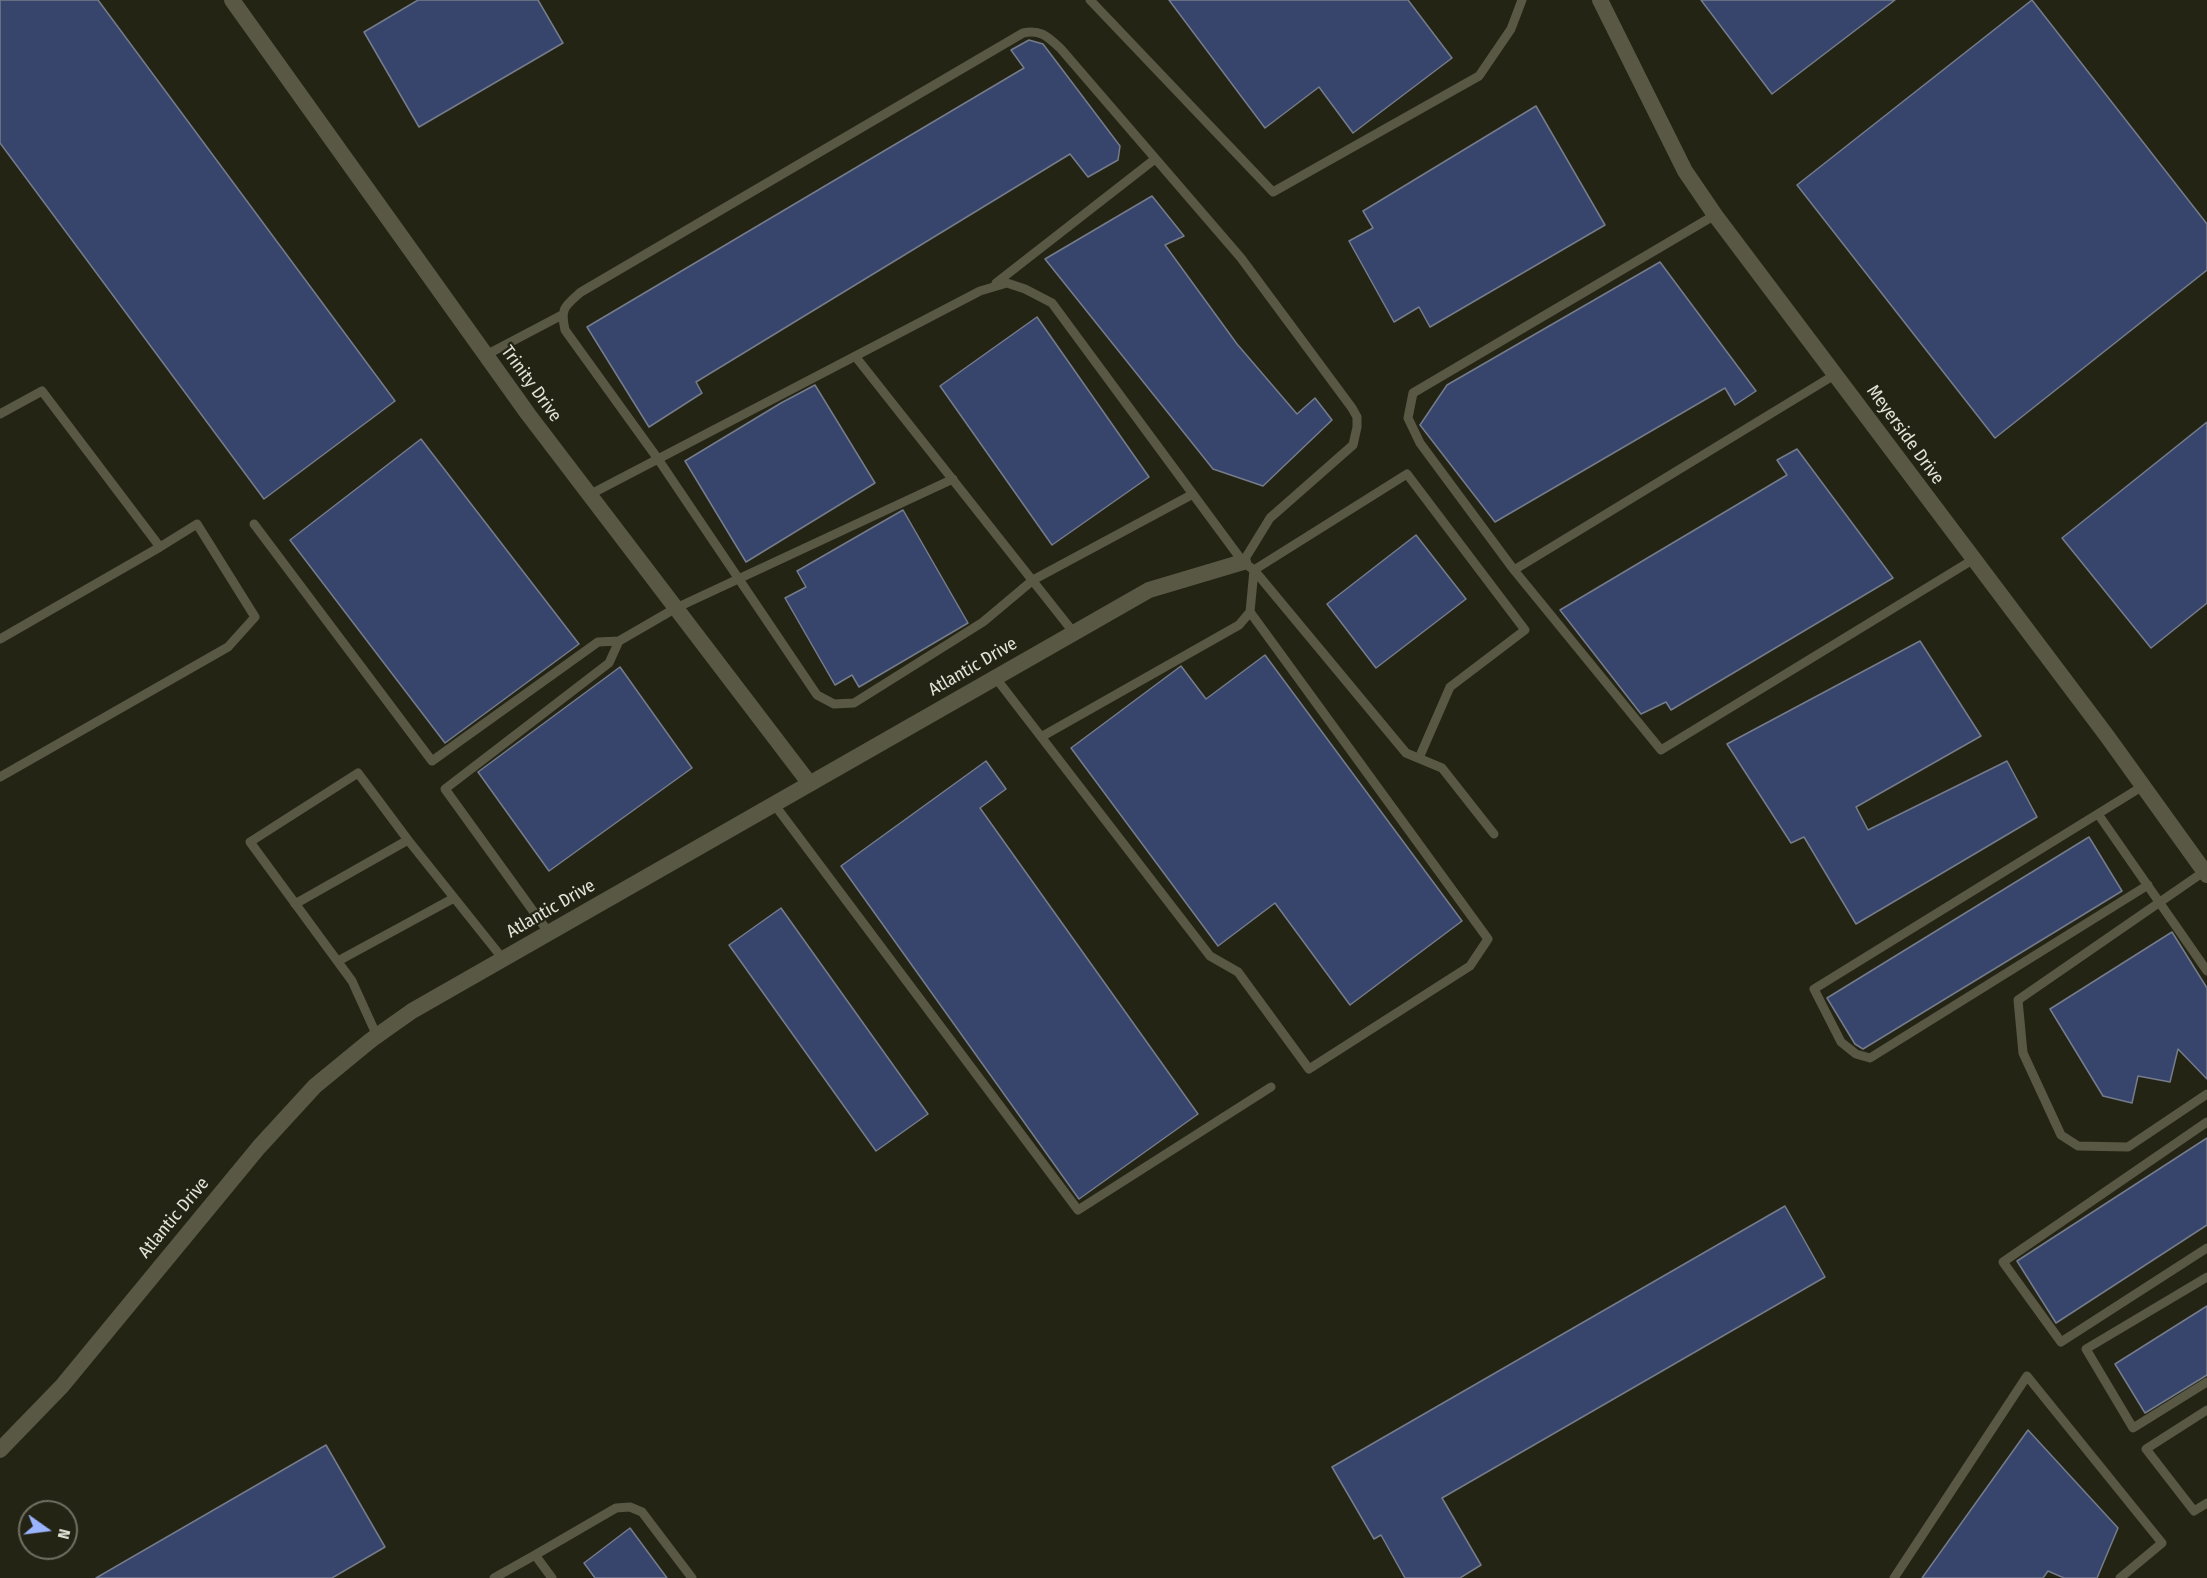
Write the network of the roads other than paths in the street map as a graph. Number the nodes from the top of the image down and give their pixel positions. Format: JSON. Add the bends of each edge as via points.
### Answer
{"nodes":[{"id":1,"x":232,"y":0,"type":"edge"},
{"id":2,"x":1090,"y":0,"type":"edge"},
{"id":3,"x":1522,"y":0,"type":"edge"},
{"id":4,"x":1600,"y":0,"type":"edge"},
{"id":5,"x":1155,"y":159,"type":"junction"},
{"id":6,"x":1715,"y":215,"type":"junction"},
{"id":7,"x":992,"y":287,"type":"junction"},
{"id":8,"x":562,"y":315,"type":"junction"},
{"id":9,"x":486,"y":355,"type":"junction"},
{"id":10,"x":855,"y":356,"type":"junction"},
{"id":11,"x":1836,"y":374,"type":"junction"},
{"id":12,"x":0,"y":414,"type":"edge"},
{"id":13,"x":658,"y":459,"type":"junction"},
{"id":14,"x":952,"y":479,"type":"junction"},
{"id":15,"x":1193,"y":494,"type":"junction"},
{"id":16,"x":590,"y":495,"type":"junction"},
{"id":17,"x":254,"y":524,"type":"dead end"},
{"id":18,"x":159,"y":546,"type":"junction"},
{"id":19,"x":1974,"y":559,"type":"junction"},
{"id":20,"x":1249,"y":566,"type":"junction"},
{"id":21,"x":1514,"y":570,"type":"junction"},
{"id":22,"x":739,"y":579,"type":"junction"},
{"id":23,"x":1033,"y":580,"type":"junction"},
{"id":24,"x":676,"y":608,"type":"junction"},
{"id":25,"x":1250,"y":612,"type":"junction"},
{"id":26,"x":1074,"y":633,"type":"junction"},
{"id":27,"x":0,"y":639,"type":"edge"},
{"id":28,"x":619,"y":641,"type":"junction"},
{"id":29,"x":995,"y":677,"type":"junction"},
{"id":30,"x":1041,"y":737,"type":"junction"},
{"id":31,"x":1419,"y":758,"type":"junction"},
{"id":32,"x":0,"y":777,"type":"edge"},
{"id":33,"x":810,"y":784,"type":"junction"},
{"id":34,"x":2143,"y":786,"type":"junction"},
{"id":35,"x":774,"y":804,"type":"junction"},
{"id":36,"x":2098,"y":814,"type":"junction"},
{"id":37,"x":1494,"y":834,"type":"dead end"},
{"id":38,"x":408,"y":840,"type":"junction"},
{"id":39,"x":2206,"y":873,"type":"edge"},
{"id":40,"x":2148,"y":885,"type":"junction"},
{"id":41,"x":454,"y":898,"type":"junction"},
{"id":42,"x":2160,"y":902,"type":"junction"},
{"id":43,"x":295,"y":904,"type":"junction"},
{"id":44,"x":549,"y":933,"type":"junction"},
{"id":45,"x":503,"y":959,"type":"junction"},
{"id":46,"x":338,"y":962,"type":"junction"},
{"id":47,"x":2207,"y":971,"type":"edge"},
{"id":48,"x":377,"y":1036,"type":"junction"},
{"id":49,"x":1271,"y":1087,"type":"dead end"},
{"id":50,"x":2207,"y":1094,"type":"edge"},
{"id":51,"x":2207,"y":1122,"type":"edge"},
{"id":52,"x":2207,"y":1248,"type":"edge"},
{"id":53,"x":2207,"y":1277,"type":"edge"},
{"id":54,"x":2207,"y":1382,"type":"edge"},
{"id":55,"x":2207,"y":1410,"type":"edge"},
{"id":56,"x":0,"y":1450,"type":"edge"},
{"id":57,"x":2207,"y":1503,"type":"edge"},
{"id":58,"x":535,"y":1555,"type":"junction"},
{"id":59,"x":494,"y":1578,"type":"edge"},
{"id":60,"x":552,"y":1578,"type":"edge"},
{"id":61,"x":692,"y":1578,"type":"edge"},
{"id":62,"x":1894,"y":1578,"type":"edge"},
{"id":63,"x":2120,"y":1578,"type":"edge"}],
"edges":[{"from":1,"to":9,"type":"street","name":"Trinity Drive"},
{"from":2,"to":3,"type":"lane","via":[[1272,192],[1479,76],[1511,29]]},
{"from":4,"to":6,"type":"street","name":"Meyerside Drive","via":[[1685,171]]},
{"from":5,"to":7,"type":"lane"},
{"from":5,"to":8,"type":"lane","via":[[1061,49],[1034,30],[581,292],[565,306]]},
{"from":5,"to":20,"type":"lane","via":[[1241,258],[1356,417],[1353,445],[1269,518]]},
{"from":6,"to":11,"type":"street","name":"Meyerside Drive"},
{"from":6,"to":21,"type":"lane","via":[[1413,393],[1408,418],[1420,443]]},
{"from":7,"to":10,"type":"lane"},
{"from":7,"to":15,"type":"lane","via":[[1007,283],[1052,303]]},
{"from":8,"to":9,"type":"lane"},
{"from":8,"to":13,"type":"lane","via":[[565,330]]},
{"from":9,"to":16,"type":"street","name":"Trinity Drive"},
{"from":10,"to":13,"type":"lane"},
{"from":10,"to":14,"type":"lane"},
{"from":11,"to":19,"type":"street","name":"Meyerside Drive"},
{"from":11,"to":21,"type":"lane"},
{"from":12,"to":18,"type":"lane","via":[[42,391]]},
{"from":13,"to":16,"type":"lane"},
{"from":13,"to":22,"type":"lane"},
{"from":14,"to":22,"type":"lane"},
{"from":14,"to":23,"type":"lane"},
{"from":15,"to":20,"type":"lane"},
{"from":15,"to":23,"type":"lane"},
{"from":16,"to":24,"type":"street","name":"Trinity Drive"},
{"from":17,"to":28,"type":"lane","via":[[432,761],[598,642]]},
{"from":18,"to":27,"type":"lane"},
{"from":18,"to":32,"type":"lane","via":[[197,524],[255,617],[228,647]]},
{"from":19,"to":21,"type":"lane","via":[[1661,750]]},
{"from":19,"to":34,"type":"street","name":"Meyerside Drive"},
{"from":20,"to":25,"type":"lane"},
{"from":20,"to":26,"type":"street","name":"Atlantic Drive","via":[[1149,590]]},
{"from":20,"to":31,"type":"lane","via":[[1406,753]]},
{"from":20,"to":31,"type":"lane","via":[[1407,474],[1525,630],[1450,687]]},
{"from":22,"to":23,"type":"lane","via":[[818,695],[834,704],[854,702],[983,622]]},
{"from":22,"to":24,"type":"lane"},
{"from":23,"to":26,"type":"lane"},
{"from":24,"to":28,"type":"lane"},
{"from":24,"to":33,"type":"street","name":"Trinity Drive"},
{"from":25,"to":30,"type":"lane","via":[[1239,625]]},
{"from":25,"to":30,"type":"lane","via":[[1488,939],[1470,966],[1309,1069],[1238,972],[1210,956]]},
{"from":26,"to":29,"type":"street","name":"Atlantic Drive"},
{"from":28,"to":44,"type":"lane","via":[[609,663],[444,789]]},
{"from":29,"to":30,"type":"lane"},
{"from":29,"to":33,"type":"street","name":"Atlantic Drive"},
{"from":31,"to":37,"type":"lane","via":[[1442,768]]},
{"from":33,"to":35,"type":"street","name":"Atlantic Drive"},
{"from":34,"to":36,"type":"lane"},
{"from":34,"to":39,"type":"street","name":"Meyerside Drive"},
{"from":35,"to":44,"type":"street","name":"Atlantic Drive"},
{"from":35,"to":49,"type":"lane","via":[[1078,1210]]},
{"from":36,"to":40,"type":"lane"},
{"from":36,"to":40,"type":"lane","via":[[1814,989],[1841,1042],[1856,1054],[1870,1058]]},
{"from":38,"to":41,"type":"lane"},
{"from":38,"to":43,"type":"lane"},
{"from":38,"to":43,"type":"lane","via":[[358,773],[250,842]]},
{"from":39,"to":42,"type":"lane"},
{"from":40,"to":42,"type":"lane"},
{"from":41,"to":45,"type":"lane"},
{"from":41,"to":46,"type":"lane"},
{"from":42,"to":47,"type":"lane"},
{"from":42,"to":50,"type":"lane","via":[[2018,1000],[2023,1053],[2061,1135],[2078,1146],[2128,1146]]},
{"from":43,"to":46,"type":"lane"},
{"from":44,"to":45,"type":"street","name":"Atlantic Drive"},
{"from":45,"to":48,"type":"street","name":"Atlantic Drive","via":[[412,1011]]},
{"from":46,"to":48,"type":"lane","via":[[352,981]]},
{"from":48,"to":56,"type":"street","name":"Atlantic Drive","via":[[315,1086],[259,1147],[62,1386]]},
{"from":51,"to":52,"type":"lane","via":[[2003,1262],[2061,1342]]},
{"from":53,"to":54,"type":"lane","via":[[2086,1349],[2133,1428]]},
{"from":55,"to":57,"type":"lane","via":[[2146,1449],[2194,1511]]},
{"from":58,"to":59,"type":"lane"},
{"from":58,"to":60,"type":"lane"},
{"from":58,"to":61,"type":"lane","via":[[616,1508],[630,1507],[642,1512]]},
{"from":62,"to":63,"type":"lane","via":[[2027,1376],[2162,1543]]}]}
